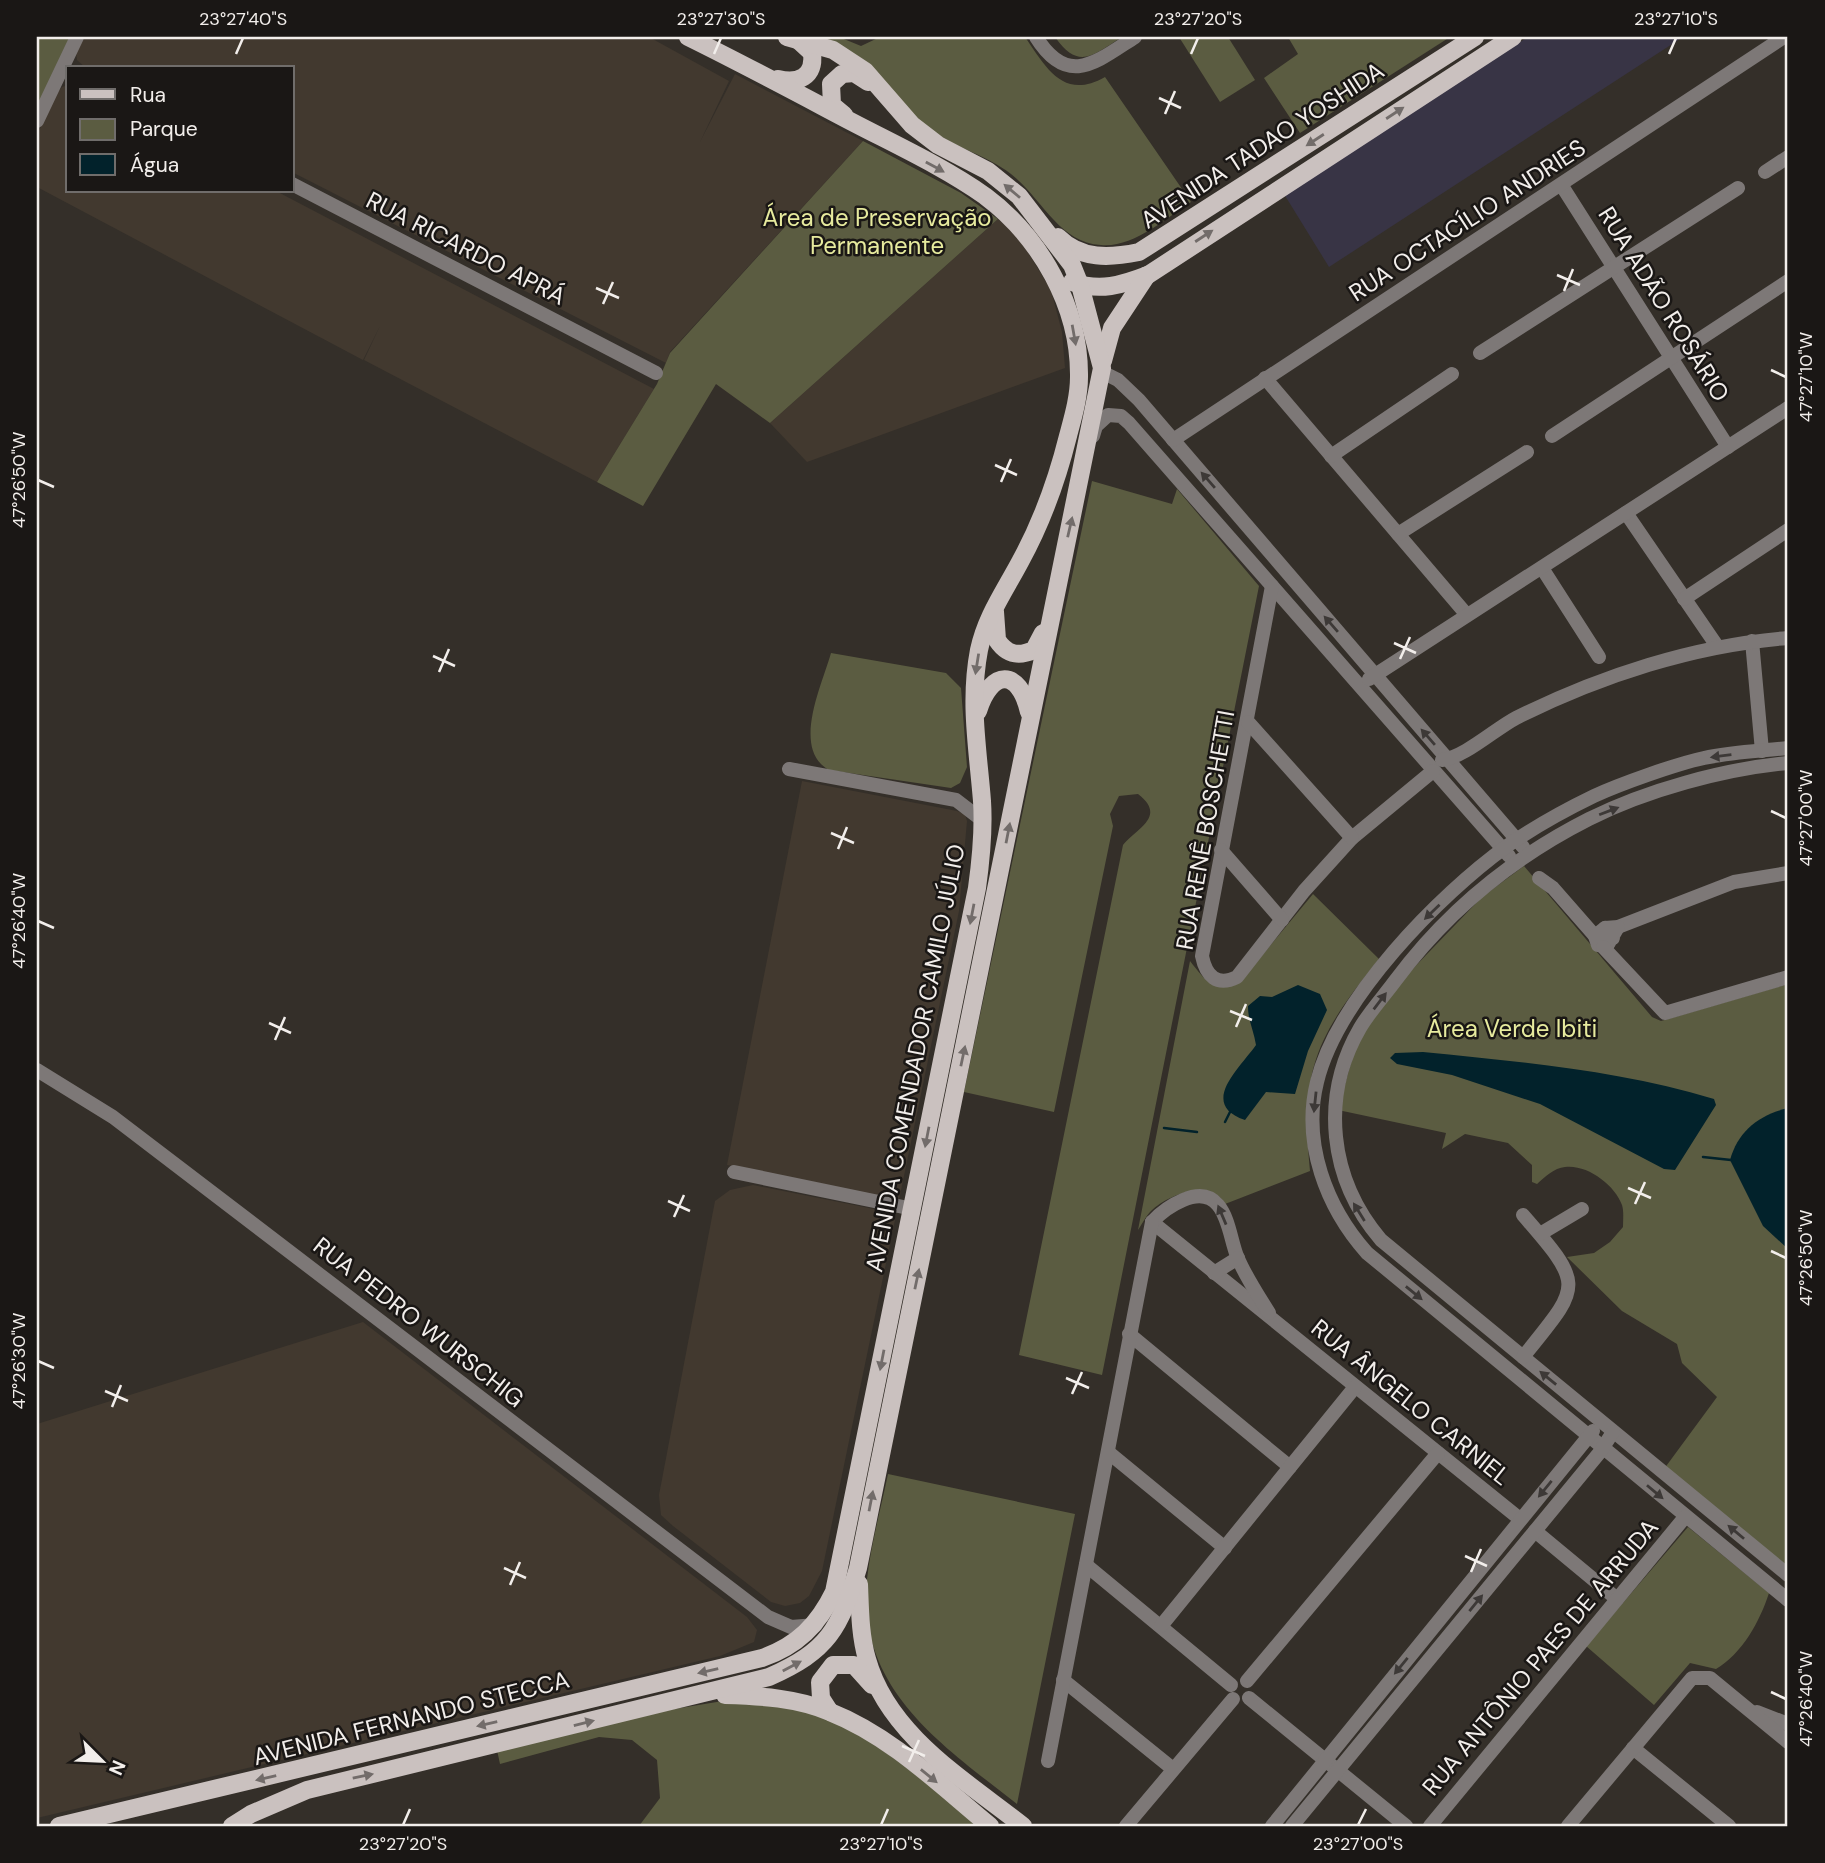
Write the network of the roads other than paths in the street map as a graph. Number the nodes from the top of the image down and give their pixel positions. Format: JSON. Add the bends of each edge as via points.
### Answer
{"nodes":[{"id":1,"x":77,"y":37,"type":"edge"},
{"id":2,"x":688,"y":37,"type":"edge"},
{"id":3,"x":1036,"y":37,"type":"edge"},
{"id":4,"x":1135,"y":37,"type":"edge"},
{"id":5,"x":1513,"y":37,"type":"edge"},
{"id":6,"x":1784,"y":37,"type":"edge"},
{"id":7,"x":790,"y":38,"type":"edge"},
{"id":8,"x":1472,"y":38,"type":"edge"},
{"id":9,"x":66,"y":66,"type":"edge"},
{"id":10,"x":66,"y":67,"type":"edge"},
{"id":11,"x":768,"y":77,"type":"junction"},
{"id":12,"x":894,"y":106,"type":"junction"},
{"id":13,"x":37,"y":121,"type":"edge"},
{"id":14,"x":853,"y":123,"type":"junction"},
{"id":15,"x":1788,"y":157,"type":"edge"},
{"id":16,"x":1766,"y":172,"type":"dead end"},
{"id":17,"x":294,"y":185,"type":"edge"},
{"id":18,"x":1562,"y":186,"type":"junction"},
{"id":19,"x":1738,"y":188,"type":"dead end"},
{"id":20,"x":993,"y":202,"type":"junction"},
{"id":21,"x":1036,"y":215,"type":"junction"},
{"id":22,"x":1614,"y":268,"type":"junction"},
{"id":23,"x":1148,"y":275,"type":"junction"},
{"id":24,"x":1788,"y":281,"type":"edge"},
{"id":25,"x":1080,"y":285,"type":"junction"},
{"id":26,"x":1480,"y":353,"type":"dead end"},
{"id":27,"x":1671,"y":357,"type":"junction"},
{"id":28,"x":1102,"y":370,"type":"junction"},
{"id":29,"x":656,"y":373,"type":"dead end"},
{"id":30,"x":1452,"y":373,"type":"dead end"},
{"id":31,"x":1265,"y":378,"type":"junction"},
{"id":32,"x":1139,"y":400,"type":"junction"},
{"id":33,"x":1788,"y":408,"type":"edge"},
{"id":34,"x":1121,"y":416,"type":"junction"},
{"id":35,"x":1552,"y":436,"type":"dead end"},
{"id":36,"x":1173,"y":440,"type":"junction"},
{"id":37,"x":1728,"y":447,"type":"junction"},
{"id":38,"x":1527,"y":452,"type":"dead end"},
{"id":39,"x":1331,"y":456,"type":"junction"},
{"id":40,"x":1083,"y":468,"type":"junction"},
{"id":41,"x":1626,"y":513,"type":"junction"},
{"id":42,"x":1788,"y":530,"type":"edge"},
{"id":43,"x":1252,"y":532,"type":"junction"},
{"id":44,"x":1398,"y":534,"type":"junction"},
{"id":45,"x":1233,"y":542,"type":"junction"},
{"id":46,"x":1263,"y":544,"type":"junction"},
{"id":47,"x":1244,"y":554,"type":"junction"},
{"id":48,"x":1542,"y":568,"type":"junction"},
{"id":49,"x":1272,"y":586,"type":"junction"},
{"id":50,"x":1056,"y":587,"type":"junction"},
{"id":51,"x":1684,"y":598,"type":"junction"},
{"id":52,"x":995,"y":605,"type":"junction"},
{"id":53,"x":1296,"y":613,"type":"junction"},
{"id":54,"x":1468,"y":615,"type":"junction"},
{"id":55,"x":1265,"y":626,"type":"junction"},
{"id":56,"x":1788,"y":638,"type":"edge"},
{"id":57,"x":1752,"y":641,"type":"junction"},
{"id":58,"x":1717,"y":646,"type":"junction"},
{"id":59,"x":1599,"y":657,"type":"dead end"},
{"id":60,"x":1376,"y":675,"type":"junction"},
{"id":61,"x":1359,"y":686,"type":"junction"},
{"id":62,"x":1031,"y":719,"type":"junction"},
{"id":63,"x":1248,"y":722,"type":"junction"},
{"id":64,"x":973,"y":725,"type":"junction"},
{"id":65,"x":1244,"y":741,"type":"junction"},
{"id":66,"x":1269,"y":745,"type":"junction"},
{"id":67,"x":1788,"y":748,"type":"edge"},
{"id":68,"x":1762,"y":751,"type":"junction"},
{"id":69,"x":1420,"y":755,"type":"junction"},
{"id":70,"x":1448,"y":759,"type":"junction"},
{"id":71,"x":1788,"y":763,"type":"edge"},
{"id":72,"x":789,"y":769,"type":"dead end"},
{"id":73,"x":1433,"y":771,"type":"junction"},
{"id":74,"x":979,"y":780,"type":"junction"},
{"id":75,"x":1445,"y":783,"type":"junction"},
{"id":76,"x":956,"y":800,"type":"junction"},
{"id":77,"x":982,"y":820,"type":"junction"},
{"id":78,"x":1505,"y":825,"type":"junction"},
{"id":79,"x":1540,"y":827,"type":"junction"},
{"id":80,"x":1352,"y":838,"type":"junction"},
{"id":81,"x":1517,"y":840,"type":"junction"},
{"id":82,"x":1549,"y":842,"type":"junction"},
{"id":83,"x":1503,"y":849,"type":"junction"},
{"id":84,"x":1221,"y":850,"type":"junction"},
{"id":85,"x":1529,"y":853,"type":"junction"},
{"id":86,"x":1515,"y":863,"type":"junction"},
{"id":87,"x":1236,"y":867,"type":"junction"},
{"id":88,"x":1218,"y":868,"type":"junction"},
{"id":89,"x":1488,"y":872,"type":"junction"},
{"id":90,"x":1788,"y":873,"type":"edge"},
{"id":91,"x":1539,"y":878,"type":"dead end"},
{"id":92,"x":1282,"y":920,"type":"junction"},
{"id":93,"x":1607,"y":938,"type":"junction"},
{"id":94,"x":1788,"y":977,"type":"edge"},
{"id":95,"x":37,"y":1070,"type":"edge"},
{"id":96,"x":734,"y":1172,"type":"dead end"},
{"id":97,"x":913,"y":1209,"type":"junction"},
{"id":98,"x":1582,"y":1209,"type":"dead end"},
{"id":99,"x":1523,"y":1215,"type":"dead end"},
{"id":100,"x":1152,"y":1222,"type":"junction"},
{"id":101,"x":1540,"y":1234,"type":"junction"},
{"id":102,"x":1238,"y":1258,"type":"junction"},
{"id":103,"x":1214,"y":1273,"type":"junction"},
{"id":104,"x":1273,"y":1321,"type":"junction"},
{"id":105,"x":1129,"y":1334,"type":"junction"},
{"id":106,"x":1523,"y":1357,"type":"junction"},
{"id":107,"x":1503,"y":1366,"type":"junction"},
{"id":108,"x":1355,"y":1387,"type":"junction"},
{"id":109,"x":1582,"y":1406,"type":"junction"},
{"id":110,"x":1600,"y":1422,"type":"junction"},
{"id":111,"x":1613,"y":1432,"type":"junction"},
{"id":112,"x":1588,"y":1437,"type":"junction"},
{"id":113,"x":1602,"y":1450,"type":"junction"},
{"id":114,"x":1635,"y":1450,"type":"junction"},
{"id":115,"x":1576,"y":1451,"type":"junction"},
{"id":116,"x":1108,"y":1452,"type":"junction"},
{"id":117,"x":1438,"y":1453,"type":"junction"},
{"id":118,"x":1591,"y":1463,"type":"junction"},
{"id":119,"x":1622,"y":1465,"type":"junction"},
{"id":120,"x":1290,"y":1467,"type":"junction"},
{"id":121,"x":1685,"y":1517,"type":"junction"},
{"id":122,"x":1520,"y":1519,"type":"junction"},
{"id":123,"x":1535,"y":1531,"type":"junction"},
{"id":124,"x":1224,"y":1548,"type":"junction"},
{"id":125,"x":1086,"y":1565,"type":"junction"},
{"id":126,"x":858,"y":1569,"type":"junction"},
{"id":127,"x":1788,"y":1575,"type":"edge"},
{"id":128,"x":1618,"y":1599,"type":"junction"},
{"id":129,"x":1788,"y":1600,"type":"edge"},
{"id":130,"x":768,"y":1618,"type":"junction"},
{"id":131,"x":816,"y":1625,"type":"junction"},
{"id":132,"x":1161,"y":1626,"type":"junction"},
{"id":133,"x":774,"y":1654,"type":"junction"},
{"id":134,"x":1063,"y":1680,"type":"junction"},
{"id":135,"x":1247,"y":1681,"type":"junction"},
{"id":136,"x":1232,"y":1692,"type":"junction"},
{"id":137,"x":704,"y":1694,"type":"junction"},
{"id":138,"x":881,"y":1696,"type":"junction"},
{"id":139,"x":1249,"y":1698,"type":"junction"},
{"id":140,"x":1744,"y":1707,"type":"junction"},
{"id":141,"x":831,"y":1712,"type":"junction"},
{"id":142,"x":1788,"y":1724,"type":"edge"},
{"id":143,"x":1788,"y":1742,"type":"edge"},
{"id":144,"x":1633,"y":1748,"type":"junction"},
{"id":145,"x":1325,"y":1760,"type":"junction"},
{"id":146,"x":1048,"y":1761,"type":"dead end"},
{"id":147,"x":1173,"y":1769,"type":"junction"},
{"id":148,"x":1338,"y":1771,"type":"junction"},
{"id":149,"x":157,"y":1804,"type":"junction"},
{"id":150,"x":65,"y":1826,"type":"edge"},
{"id":151,"x":127,"y":1826,"type":"edge"},
{"id":152,"x":232,"y":1826,"type":"edge"},
{"id":153,"x":990,"y":1826,"type":"edge"},
{"id":154,"x":1023,"y":1826,"type":"edge"},
{"id":155,"x":1126,"y":1826,"type":"edge"},
{"id":156,"x":1272,"y":1826,"type":"edge"},
{"id":157,"x":1292,"y":1826,"type":"edge"},
{"id":158,"x":1406,"y":1826,"type":"edge"},
{"id":159,"x":1430,"y":1826,"type":"edge"},
{"id":160,"x":1567,"y":1826,"type":"edge"},
{"id":161,"x":1729,"y":1826,"type":"edge"}],
"edges":[{"from":1,"to":9,"type":"street"},
{"from":2,"to":11,"type":"main road","name":"AVENIDA COMENDADOR CAMILO JÚLIO"},
{"from":3,"to":4,"type":"street","via":[[1048,55],[1070,67],[1089,65]]},
{"from":23,"to":5,"type":"main road","name":"AVENIDA TADAO YOSHIDA","one_way":true},
{"from":6,"to":18,"type":"street","name":"RUA OCTACÍLIO ANDRIES"},
{"from":7,"to":11,"type":"main road","via":[[807,45],[812,53],[810,71],[792,83]]},
{"from":7,"to":12,"type":"main road","name":"AVENIDA COMENDADOR CAMILO JÚLIO","via":[[833,50],[865,71]]},
{"from":8,"to":21,"type":"main road","name":"AVENIDA TADAO YOSHIDA","one_way":true,"via":[[1139,252],[1099,257],[1085,253],[1070,247]]},
{"from":10,"to":13,"type":"street"},
{"from":11,"to":14,"type":"main road","name":"AVENIDA COMENDADOR CAMILO JÚLIO"},
{"from":12,"to":14,"type":"main road","via":[[854,73],[842,74],[831,84],[829,96],[832,105]]},
{"from":21,"to":12,"type":"main road","name":"AVENIDA COMENDADOR CAMILO JÚLIO","one_way":true,"via":[[988,171],[938,145]]},
{"from":14,"to":20,"type":"main road","name":"AVENIDA COMENDADOR CAMILO JÚLIO","one_way":true},
{"from":15,"to":16,"type":"street"},
{"from":17,"to":29,"type":"street","name":"RUA RICARDO APRÁ"},
{"from":18,"to":22,"type":"street","name":"RUA ADÃO ROSÁRIO"},
{"from":18,"to":31,"type":"street","name":"RUA OCTACÍLIO ANDRIES"},
{"from":19,"to":22,"type":"street"},
{"from":20,"to":25,"type":"main road","via":[[1037,237],[1066,277]]},
{"from":20,"to":52,"type":"main road","name":"AVENIDA COMENDADOR CAMILO JÚLIO","one_way":true,"via":[[1028,237],[1058,287],[1072,324],[1079,378],[1049,501]]},
{"from":21,"to":25,"type":"main road","name":"AVENIDA COMENDADOR CAMILO JÚLIO","via":[[1072,265]]},
{"from":22,"to":26,"type":"street"},
{"from":22,"to":27,"type":"street","name":"RUA ADÃO ROSÁRIO"},
{"from":23,"to":25,"type":"main road","name":"AVENIDA TADAO YOSHIDA","via":[[1119,286]]},
{"from":23,"to":28,"type":"main road","name":"AVENIDA TADAO YOSHIDA","via":[[1112,328]]},
{"from":24,"to":27,"type":"street"},
{"from":25,"to":28,"type":"main road","name":"AVENIDA COMENDADOR CAMILO JÚLIO"},
{"from":27,"to":35,"type":"street"},
{"from":27,"to":37,"type":"street","name":"RUA ADÃO ROSÁRIO"},
{"from":28,"to":32,"type":"street"},
{"from":28,"to":40,"type":"main road","name":"AVENIDA COMENDADOR CAMILO JÚLIO"},
{"from":30,"to":39,"type":"street"},
{"from":31,"to":36,"type":"street","name":"RUA OCTACÍLIO ANDRIES"},
{"from":31,"to":39,"type":"street"},
{"from":32,"to":34,"type":"street"},
{"from":32,"to":36,"type":"street"},
{"from":33,"to":37,"type":"street"},
{"from":34,"to":40,"type":"street","name":"AVENIDA COMENDADOR CAMILO JÚLIO","via":[[1108,415],[1096,426]]},
{"from":34,"to":45,"type":"street"},
{"from":43,"to":36,"type":"street","one_way":true},
{"from":37,"to":41,"type":"street"},
{"from":38,"to":44,"type":"street"},
{"from":39,"to":44,"type":"street"},
{"from":50,"to":40,"type":"main road","name":"AVENIDA COMENDADOR CAMILO JÚLIO","one_way":true},
{"from":41,"to":48,"type":"street"},
{"from":41,"to":51,"type":"street"},
{"from":42,"to":51,"type":"street"},
{"from":43,"to":45,"type":"street","via":[[1244,544]]},
{"from":43,"to":46,"type":"street"},
{"from":44,"to":54,"type":"street"},
{"from":45,"to":47,"type":"street"},
{"from":46,"to":47,"type":"street","via":[[1252,545]]},
{"from":60,"to":46,"type":"street","one_way":true},
{"from":47,"to":49,"type":"street"},
{"from":48,"to":54,"type":"street"},
{"from":48,"to":59,"type":"street"},
{"from":49,"to":53,"type":"street"},
{"from":49,"to":55,"type":"street","name":"RUA RENÊ BOSCHETTI"},
{"from":50,"to":52,"type":"main road","via":[[1040,641],[1025,654],[1011,654],[997,640]]},
{"from":50,"to":62,"type":"main road","name":"AVENIDA COMENDADOR CAMILO JÚLIO"},
{"from":51,"to":58,"type":"street"},
{"from":52,"to":64,"type":"main road","name":"AVENIDA COMENDADOR CAMILO JÚLIO","one_way":true,"via":[[979,651]]},
{"from":53,"to":55,"type":"street","via":[[1281,613]]},
{"from":53,"to":61,"type":"street"},
{"from":54,"to":60,"type":"street"},
{"from":55,"to":63,"type":"street","name":"RUA RENÊ BOSCHETTI"},
{"from":56,"to":57,"type":"street"},
{"from":57,"to":58,"type":"street"},
{"from":57,"to":68,"type":"street"},
{"from":58,"to":70,"type":"street","via":[[1609,679],[1517,719]]},
{"from":60,"to":61,"type":"street"},
{"from":70,"to":60,"type":"street","one_way":true},
{"from":61,"to":69,"type":"street"},
{"from":62,"to":64,"type":"main road","via":[[1023,690],[1005,679],[987,688]]},
{"from":126,"to":62,"type":"main road","name":"AVENIDA COMENDADOR CAMILO JÚLIO","one_way":true},
{"from":63,"to":65,"type":"street","name":"RUA RENÊ BOSCHETTI"},
{"from":63,"to":66,"type":"street"},
{"from":64,"to":74,"type":"main road","name":"AVENIDA COMENDADOR CAMILO JÚLIO"},
{"from":65,"to":66,"type":"street"},
{"from":65,"to":84,"type":"street","name":"RUA RENÊ BOSCHETTI"},
{"from":66,"to":80,"type":"street"},
{"from":67,"to":68,"type":"street"},
{"from":68,"to":79,"type":"street","one_way":true,"via":[[1703,758],[1595,796]]},
{"from":69,"to":70,"type":"street"},
{"from":69,"to":73,"type":"street"},
{"from":70,"to":78,"type":"street"},
{"from":82,"to":71,"type":"street","one_way":true,"via":[[1591,818],[1698,778]]},
{"from":72,"to":76,"type":"street"},
{"from":73,"to":75,"type":"street"},
{"from":73,"to":80,"type":"street","name":"RUA RENÊ BOSCHETTI"},
{"from":74,"to":76,"type":"street"},
{"from":74,"to":77,"type":"main road","name":"AVENIDA COMENDADOR CAMILO JÚLIO"},
{"from":75,"to":78,"type":"street","via":[[1461,793],[1496,832]]},
{"from":75,"to":83,"type":"street"},
{"from":76,"to":77,"type":"street"},
{"from":77,"to":97,"type":"main road","name":"AVENIDA COMENDADOR CAMILO JÚLIO","one_way":true,"via":[[977,888]]},
{"from":78,"to":81,"type":"street"},
{"from":79,"to":81,"type":"street"},
{"from":79,"to":82,"type":"street"},
{"from":80,"to":92,"type":"street","name":"RUA RENÊ BOSCHETTI"},
{"from":81,"to":83,"type":"street"},
{"from":81,"to":85,"type":"street"},
{"from":82,"to":85,"type":"street"},
{"from":83,"to":86,"type":"street"},
{"from":83,"to":89,"type":"street"},
{"from":84,"to":87,"type":"street"},
{"from":84,"to":88,"type":"street","name":"RUA RENÊ BOSCHETTI"},
{"from":85,"to":86,"type":"street"},
{"from":86,"to":89,"type":"street"},
{"from":87,"to":88,"type":"street"},
{"from":87,"to":92,"type":"street"},
{"from":88,"to":92,"type":"street","name":"RUA RENÊ BOSCHETTI","via":[[1202,956],[1212,978],[1221,982],[1237,977]]},
{"from":106,"to":89,"type":"street","one_way":true,"via":[[1367,1223],[1344,1181],[1334,1122],[1341,1074],[1361,1027],[1407,965]]},
{"from":89,"to":107,"type":"street","one_way":true,"via":[[1411,932],[1354,1004],[1327,1052],[1313,1112],[1320,1170],[1334,1210],[1348,1231],[1376,1261]]},
{"from":90,"to":93,"type":"street","via":[[1734,882]]},
{"from":91,"to":93,"type":"street","via":[[1585,924]]},
{"from":93,"to":94,"type":"street","via":[[1660,1010],[1671,1013]]},
{"from":95,"to":130,"type":"street","name":"RUA PEDRO WURSCHIG","via":[[124,1126]]},
{"from":96,"to":97,"type":"street"},
{"from":97,"to":131,"type":"main road","name":"AVENIDA COMENDADOR CAMILO JÚLIO","one_way":true,"via":[[841,1569]]},
{"from":98,"to":101,"type":"street"},
{"from":99,"to":101,"type":"street"},
{"from":102,"to":100,"type":"street","name":"RUA ÂNGELO CARNIEL","one_way":true,"via":[[1222,1210],[1209,1198],[1175,1204]]},
{"from":100,"to":103,"type":"street","name":"RUA ÂNGELO CARNIEL"},
{"from":100,"to":105,"type":"street"},
{"from":101,"to":106,"type":"street","via":[[1563,1264],[1570,1287],[1566,1300]]},
{"from":102,"to":103,"type":"street"},
{"from":102,"to":104,"type":"street","name":"RUA ÂNGELO CARNIEL"},
{"from":103,"to":104,"type":"street","name":"RUA ÂNGELO CARNIEL"},
{"from":104,"to":108,"type":"street","name":"RUA ÂNGELO CARNIEL"},
{"from":105,"to":116,"type":"street"},
{"from":105,"to":120,"type":"street"},
{"from":109,"to":106,"type":"street","one_way":true},
{"from":107,"to":109,"type":"street","via":[[1569,1413]]},
{"from":107,"to":112,"type":"street"},
{"from":108,"to":117,"type":"street","name":"RUA ÂNGELO CARNIEL"},
{"from":108,"to":120,"type":"street"},
{"from":109,"to":110,"type":"street"},
{"from":110,"to":111,"type":"street"},
{"from":110,"to":112,"type":"street"},
{"from":111,"to":113,"type":"street"},
{"from":111,"to":114,"type":"street"},
{"from":112,"to":113,"type":"street"},
{"from":112,"to":115,"type":"street"},
{"from":113,"to":118,"type":"street"},
{"from":113,"to":119,"type":"street"},
{"from":114,"to":119,"type":"street"},
{"from":127,"to":114,"type":"street","one_way":true},
{"from":115,"to":118,"type":"street"},
{"from":115,"to":122,"type":"street","one_way":true},
{"from":116,"to":124,"type":"street"},
{"from":116,"to":125,"type":"street"},
{"from":117,"to":122,"type":"street","name":"RUA ÂNGELO CARNIEL"},
{"from":117,"to":135,"type":"street"},
{"from":118,"to":123,"type":"street"},
{"from":119,"to":121,"type":"street","one_way":true},
{"from":120,"to":124,"type":"street"},
{"from":121,"to":128,"type":"street","name":"RUA ANTÔNIO PAES DE ARRUDA"},
{"from":121,"to":129,"type":"street"},
{"from":122,"to":145,"type":"street","one_way":true},
{"from":123,"to":128,"type":"street"},
{"from":148,"to":123,"type":"street","one_way":true},
{"from":124,"to":132,"type":"street"},
{"from":125,"to":132,"type":"street"},
{"from":125,"to":134,"type":"street"},
{"from":137,"to":126,"type":"main road","name":"AVENIDA COMENDADOR CAMILO JÚLIO","one_way":true,"via":[[769,1677],[805,1658],[833,1633],[846,1611]]},
{"from":126,"to":138,"type":"main road","via":[[861,1629]]},
{"from":128,"to":159,"type":"street","name":"RUA ANTÔNIO PAES DE ARRUDA"},
{"from":130,"to":131,"type":"street","name":"RUA PEDRO WURSCHIG","via":[[791,1628]]},
{"from":130,"to":133,"type":"street","via":[[779,1633]]},
{"from":131,"to":133,"type":"main road","name":"AVENIDA COMENDADOR CAMILO JÚLIO"},
{"from":132,"to":136,"type":"street"},
{"from":133,"to":149,"type":"main road","name":"AVENIDA FERNANDO STECCA","one_way":true},
{"from":134,"to":146,"type":"street"},
{"from":134,"to":147,"type":"street"},
{"from":135,"to":136,"type":"street","via":[[1237,1680]]},
{"from":135,"to":139,"type":"street","via":[[1252,1687]]},
{"from":136,"to":139,"type":"street","via":[[1239,1702]]},
{"from":136,"to":147,"type":"street"},
{"from":137,"to":141,"type":"main road","via":[[785,1699]]},
{"from":152,"to":137,"type":"main road","name":"AVENIDA FERNANDO STECCA","one_way":true,"via":[[307,1790]]},
{"from":138,"to":141,"type":"main road","via":[[854,1665],[833,1665],[820,1682],[821,1698]]},
{"from":138,"to":154,"type":"main road","via":[[925,1748]]},
{"from":139,"to":145,"type":"street"},
{"from":140,"to":142,"type":"street"},
{"from":140,"to":143,"type":"street"},
{"from":140,"to":144,"type":"street","via":[[1710,1678],[1692,1678]]},
{"from":141,"to":153,"type":"main road","one_way":true,"via":[[882,1740]]},
{"from":144,"to":160,"type":"street"},
{"from":144,"to":161,"type":"street"},
{"from":145,"to":148,"type":"street"},
{"from":145,"to":156,"type":"street"},
{"from":147,"to":155,"type":"street"},
{"from":148,"to":157,"type":"street"},
{"from":148,"to":158,"type":"street"},
{"from":149,"to":150,"type":"main road","name":"AVENIDA FERNANDO STECCA"},
{"from":149,"to":151,"type":"main road"}]}
